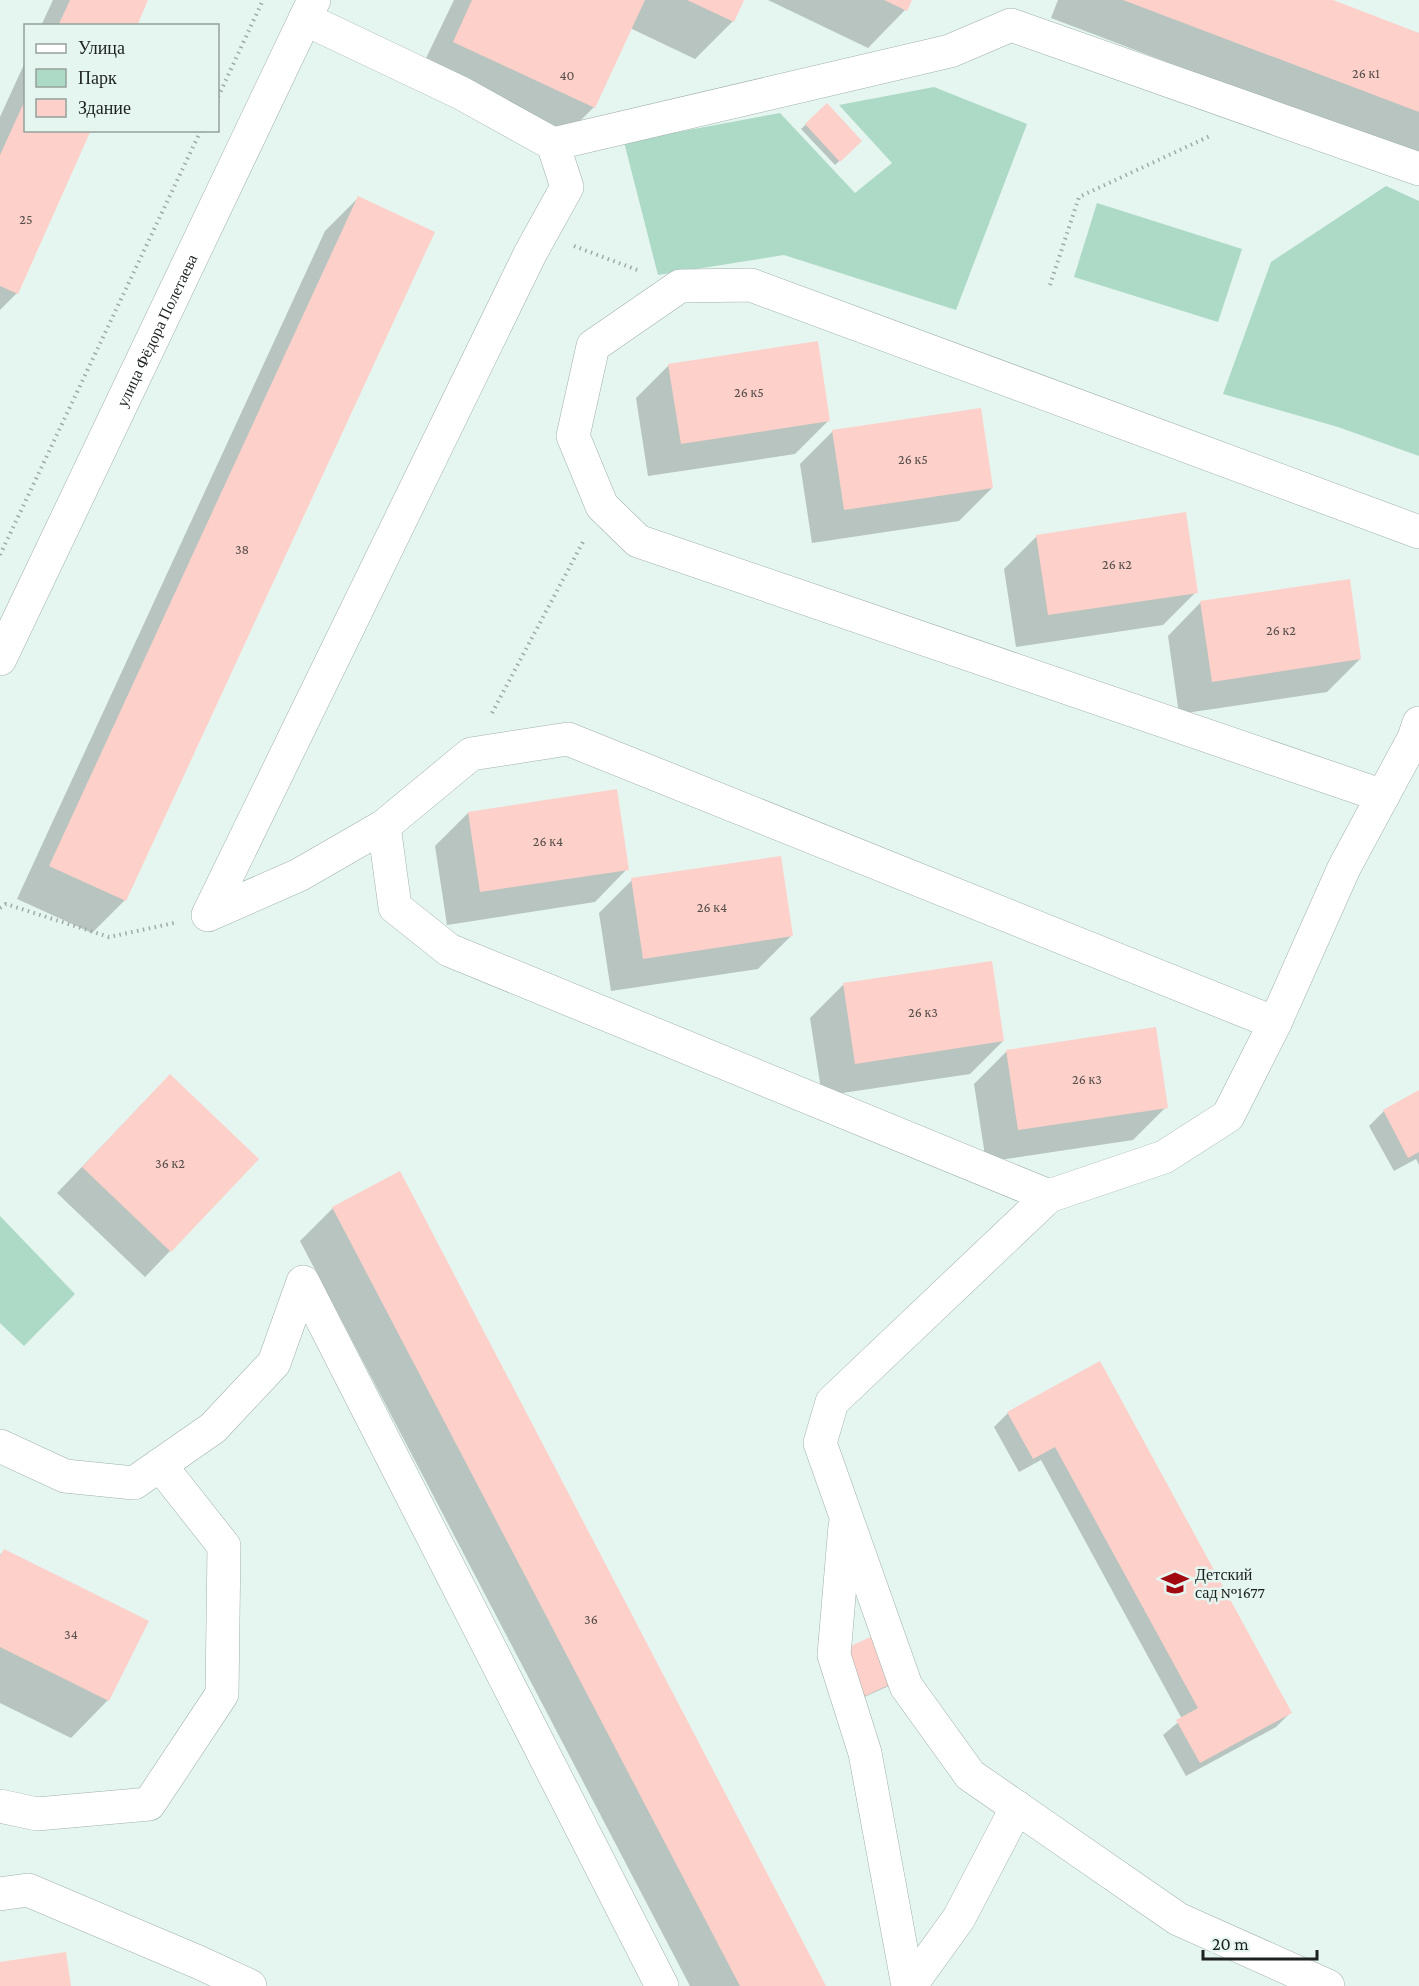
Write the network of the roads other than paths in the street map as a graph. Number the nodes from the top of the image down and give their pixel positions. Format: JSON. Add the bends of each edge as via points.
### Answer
{"nodes":[{"id":1,"x":310,"y":9,"type":"edge"},
{"id":2,"x":553,"y":144,"type":"junction"},
{"id":3,"x":1419,"y":170,"type":"edge"},
{"id":4,"x":1419,"y":532,"type":"edge"},
{"id":5,"x":0,"y":659,"type":"edge"},
{"id":6,"x":1419,"y":723,"type":"edge"},
{"id":7,"x":1383,"y":796,"type":"junction"},
{"id":8,"x":384,"y":826,"type":"junction"},
{"id":9,"x":1275,"y":1023,"type":"junction"},
{"id":10,"x":1049,"y":1196,"type":"junction"},
{"id":11,"x":0,"y":1446,"type":"edge"},
{"id":12,"x":160,"y":1465,"type":"junction"},
{"id":13,"x":845,"y":1515,"type":"junction"},
{"id":14,"x":0,"y":1806,"type":"edge"},
{"id":15,"x":1017,"y":1807,"type":"junction"},
{"id":16,"x":0,"y":1894,"type":"edge"},
{"id":17,"x":250,"y":1986,"type":"edge"},
{"id":18,"x":662,"y":1986,"type":"edge"},
{"id":19,"x":909,"y":1986,"type":"edge"},
{"id":20,"x":1328,"y":1986,"type":"edge"}],
"edges":[{"from":1,"to":2,"type":"main road"},
{"from":1,"to":5,"type":"main road","name":"улица Фёдора Полетаева"},
{"from":2,"to":3,"type":"main road","via":[[950,51],[1011,25]]},
{"from":2,"to":8,"type":"main road","via":[[567,187],[524,264],[208,915],[299,875]]},
{"from":4,"to":7,"type":"main road","via":[[752,285],[680,286],[593,346],[573,436],[602,506],[638,541]]},
{"from":6,"to":7,"type":"main road"},
{"from":7,"to":9,"type":"main road","via":[[1344,868]]},
{"from":8,"to":9,"type":"main road","via":[[471,754],[568,739]]},
{"from":8,"to":10,"type":"main road","via":[[395,907],[449,950]]},
{"from":9,"to":10,"type":"main road","via":[[1228,1116],[1164,1157]]},
{"from":10,"to":13,"type":"main road","via":[[832,1402],[820,1443]]},
{"from":11,"to":12,"type":"main road","via":[[65,1476],[134,1483]]},
{"from":12,"to":14,"type":"main road","via":[[224,1546],[222,1694],[149,1804],[37,1814]]},
{"from":12,"to":18,"type":"main road","via":[[213,1428],[274,1363],[303,1282]]},
{"from":13,"to":15,"type":"main road","via":[[906,1686],[970,1775]]},
{"from":13,"to":19,"type":"main road","via":[[834,1655],[865,1752]]},
{"from":15,"to":19,"type":"main road","via":[[959,1918]]},
{"from":15,"to":20,"type":"main road","via":[[1178,1919]]},
{"from":16,"to":17,"type":"main road","via":[[28,1890]]}]}
